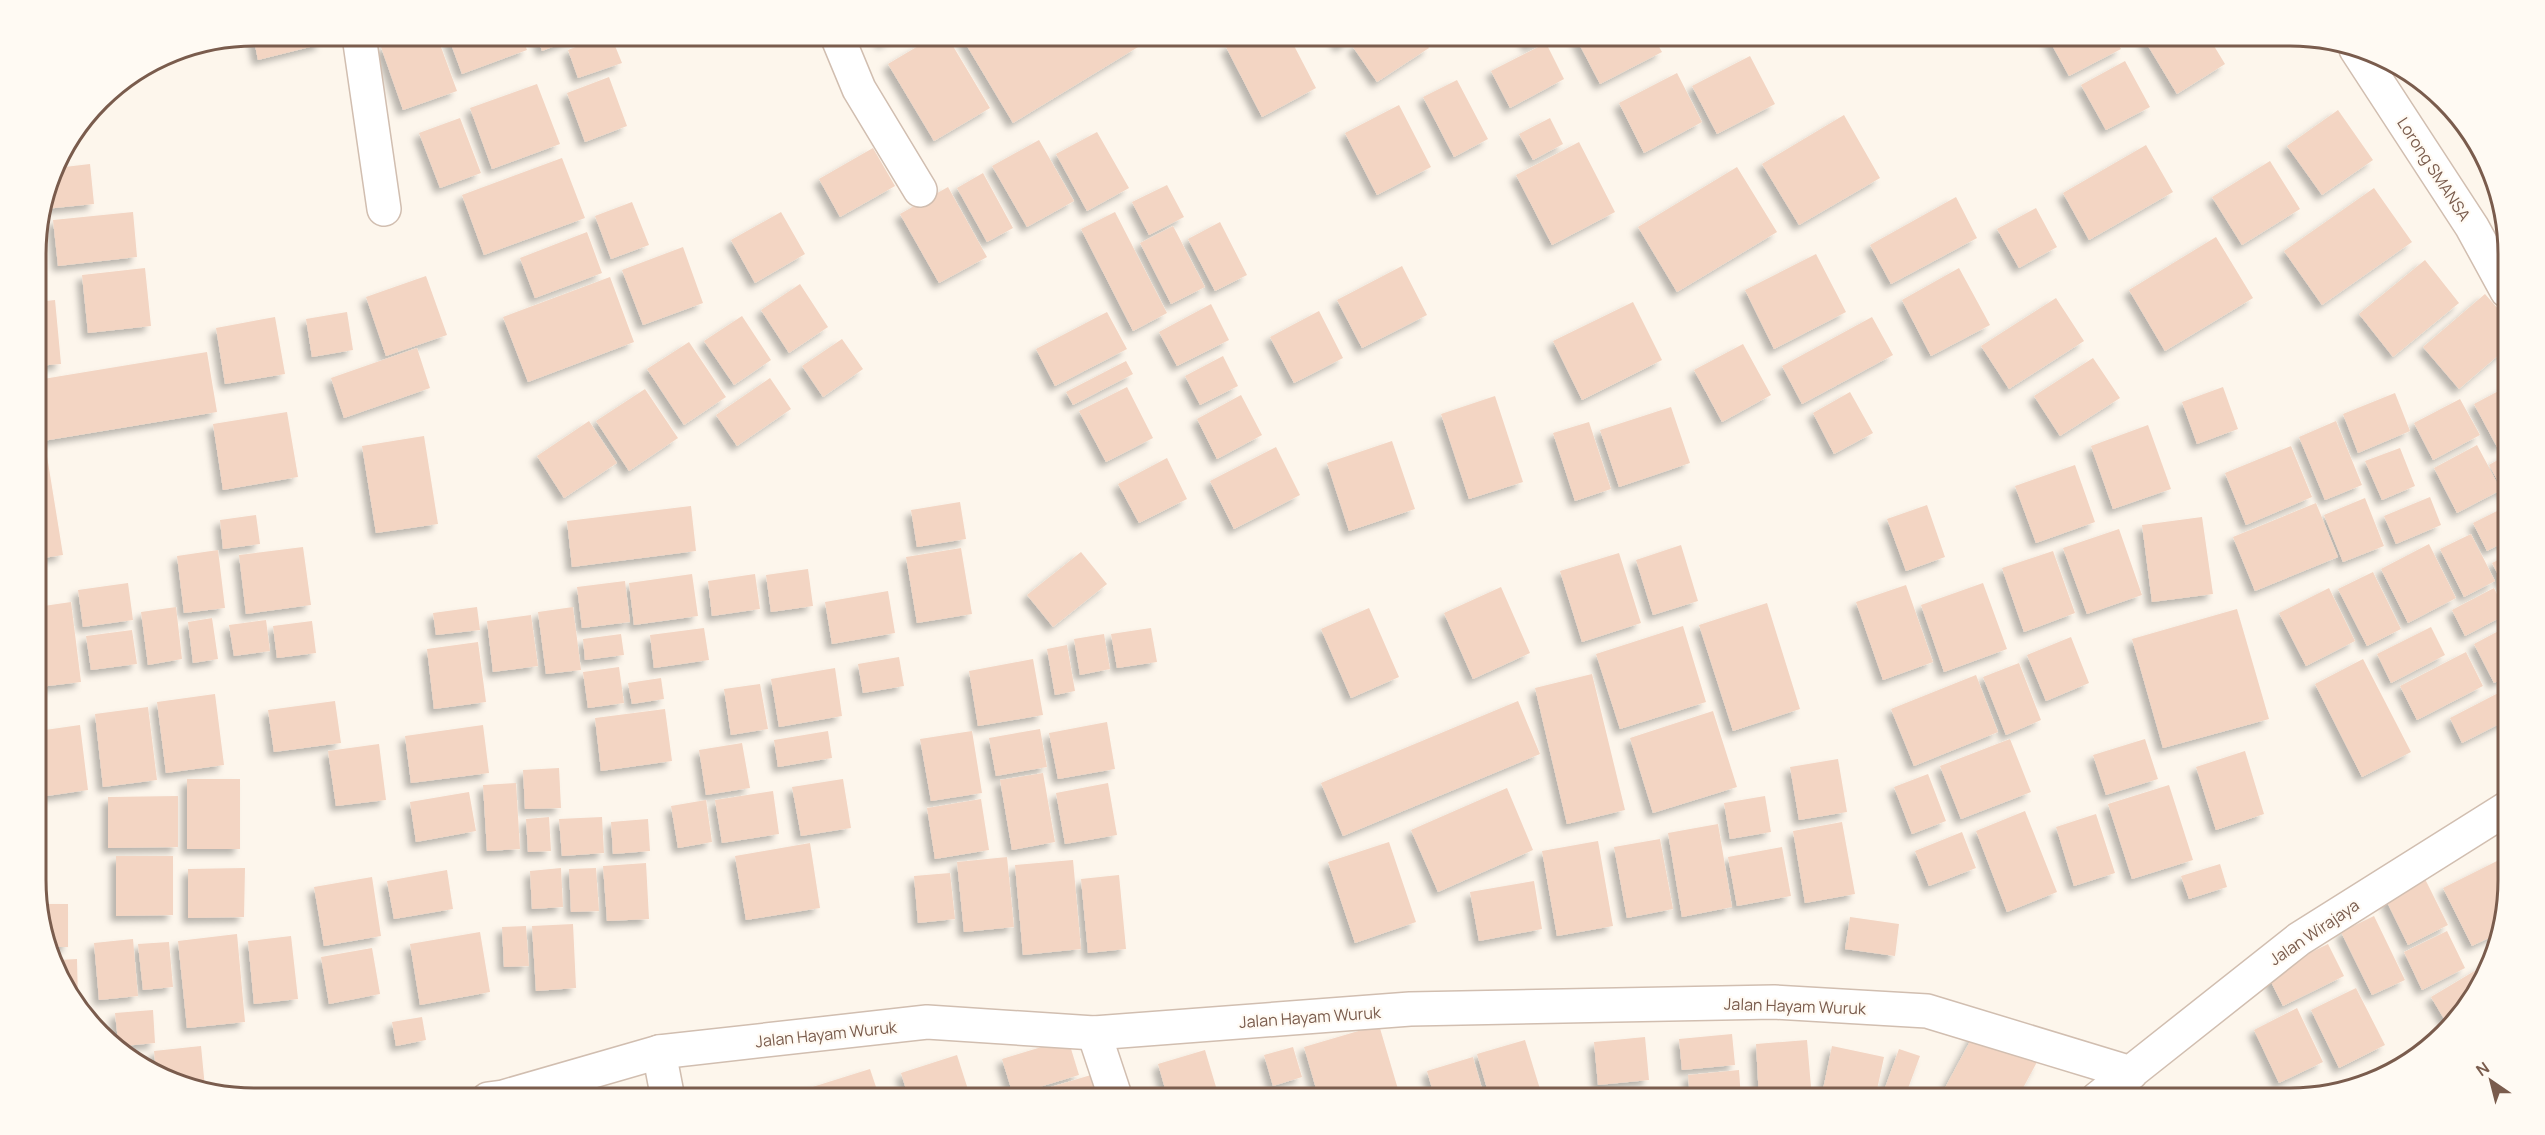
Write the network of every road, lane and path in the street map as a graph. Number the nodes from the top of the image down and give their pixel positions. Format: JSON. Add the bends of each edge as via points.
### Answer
{"nodes":[{"id":1,"x":360,"y":46,"type":"edge"},
{"id":2,"x":841,"y":46,"type":"edge"},
{"id":3,"x":2363,"y":60,"type":"edge"},
{"id":4,"x":920,"y":190,"type":"dead end"},
{"id":5,"x":384,"y":209,"type":"dead end"},
{"id":6,"x":2498,"y":275,"type":"edge"},
{"id":7,"x":2498,"y":814,"type":"edge"},
{"id":8,"x":1094,"y":1034,"type":"junction"},
{"id":9,"x":659,"y":1052,"type":"junction"},
{"id":10,"x":2135,"y":1086,"type":"edge"},
{"id":11,"x":535,"y":1088,"type":"edge"},
{"id":12,"x":666,"y":1088,"type":"edge"},
{"id":13,"x":1112,"y":1088,"type":"edge"}],
"edges":[{"from":1,"to":5,"type":"street"},
{"from":2,"to":4,"type":"street","via":[[859,88]]},
{"from":3,"to":6,"type":"street","name":"Lorong SMANSA","via":[[2472,227]]},
{"from":7,"to":10,"type":"street","name":"Jalan Wirajaya","via":[[2299,939],[2228,993]]},
{"from":8,"to":9,"type":"street","name":"Jalan Hayam Wuruk","via":[[927,1022]]},
{"from":8,"to":10,"type":"street","name":"Jalan Hayam Wuruk","via":[[1410,1009],[1774,1002],[1927,1011]]},
{"from":8,"to":13,"type":"street"},
{"from":9,"to":11,"type":"street","name":"Jalan Hayam Wuruk"},
{"from":9,"to":12,"type":"street"}]}
